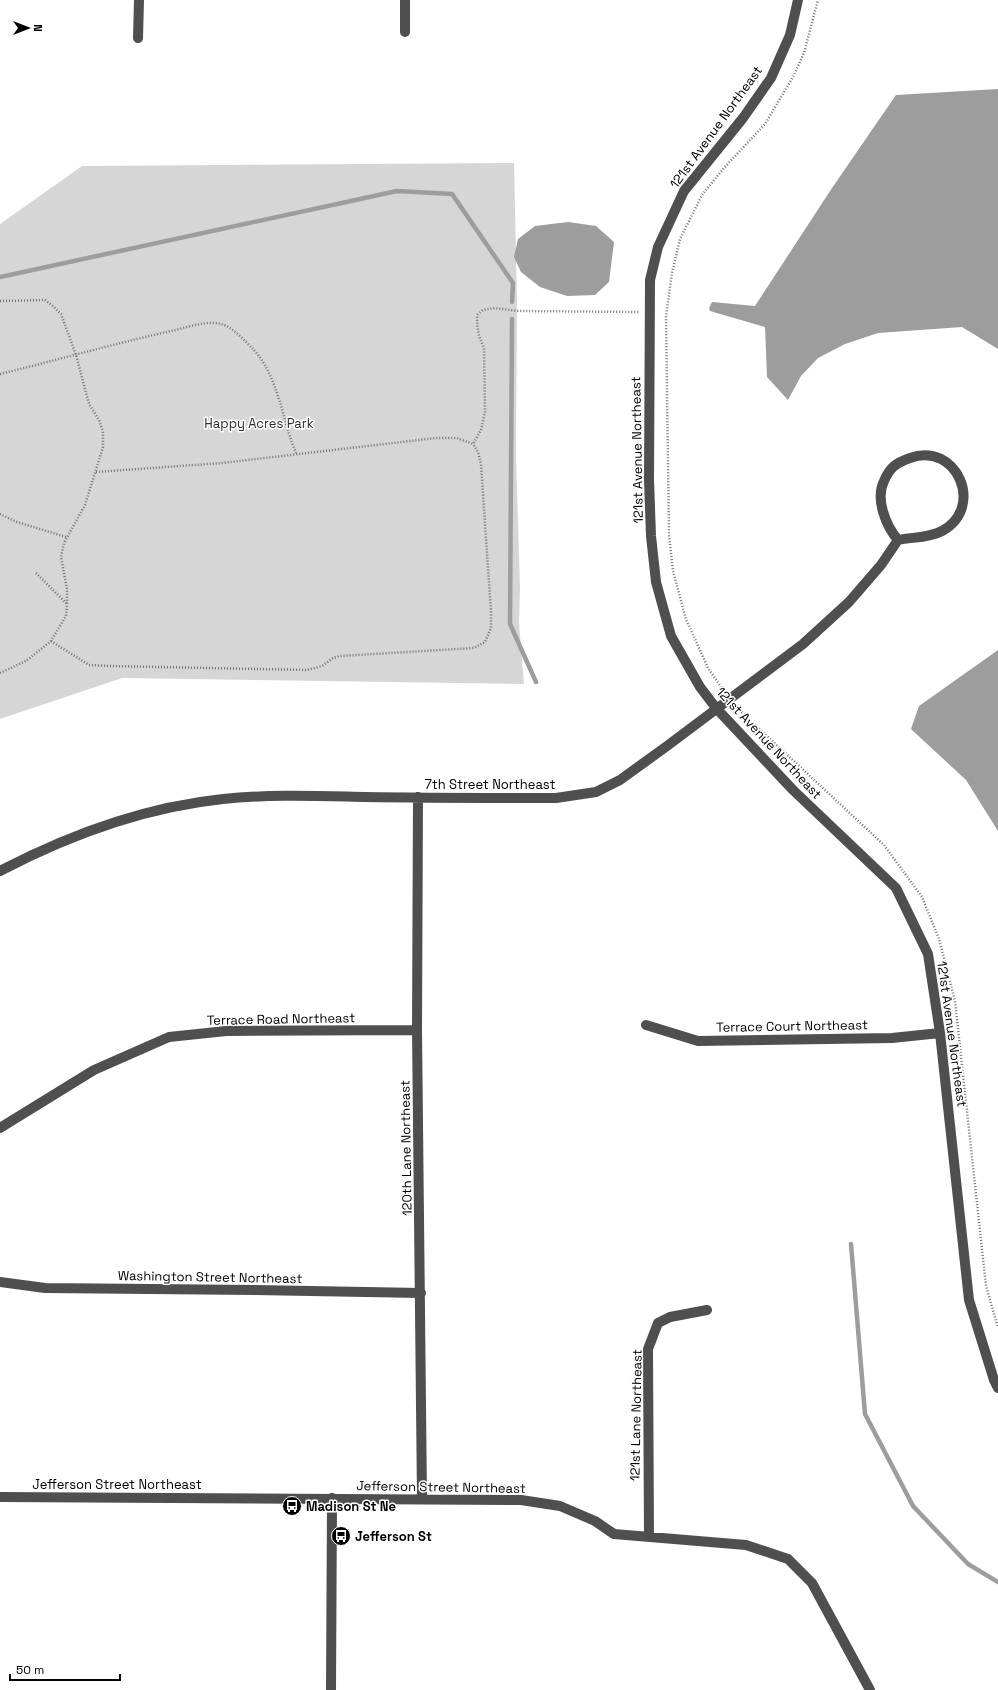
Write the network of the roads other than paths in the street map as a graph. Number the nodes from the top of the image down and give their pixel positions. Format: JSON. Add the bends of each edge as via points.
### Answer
{"nodes":[{"id":1,"x":139,"y":0,"type":"edge"},
{"id":2,"x":405,"y":0,"type":"edge"},
{"id":3,"x":798,"y":0,"type":"edge"},
{"id":4,"x":405,"y":32,"type":"dead end"},
{"id":5,"x":138,"y":38,"type":"dead end"},
{"id":6,"x":898,"y":540,"type":"junction"},
{"id":7,"x":716,"y":708,"type":"junction"},
{"id":8,"x":418,"y":797,"type":"junction"},
{"id":9,"x":0,"y":871,"type":"edge"},
{"id":10,"x":646,"y":1025,"type":"dead end"},
{"id":11,"x":417,"y":1030,"type":"junction"},
{"id":12,"x":940,"y":1033,"type":"junction"},
{"id":13,"x":0,"y":1128,"type":"edge"},
{"id":14,"x":0,"y":1282,"type":"edge"},
{"id":15,"x":420,"y":1293,"type":"junction"},
{"id":16,"x":707,"y":1310,"type":"dead end"},
{"id":17,"x":998,"y":1388,"type":"edge"},
{"id":18,"x":0,"y":1496,"type":"edge"},
{"id":19,"x":332,"y":1498,"type":"junction"},
{"id":20,"x":422,"y":1499,"type":"junction"},
{"id":21,"x":649,"y":1536,"type":"junction"},
{"id":22,"x":331,"y":1690,"type":"edge"},
{"id":23,"x":870,"y":1690,"type":"edge"}],
"edges":[{"from":1,"to":5,"type":"street"},
{"from":2,"to":4,"type":"street"},
{"from":3,"to":7,"type":"street","name":"121st Avenue Northeast","via":[[790,35],[771,78],[743,118],[684,191],[658,247],[650,280],[650,536],[656,582],[671,636],[700,687]]},
{"from":6,"to":6,"type":"street","via":[[929,536],[943,531],[963,508],[964,495],[956,472],[938,457],[918,455],[902,461],[889,470],[882,484],[881,499],[891,531]]},
{"from":6,"to":7,"type":"street","name":"7th Street Northeast","via":[[881,565],[849,602],[803,644]]},
{"from":7,"to":8,"type":"street","name":"7th Street Northeast","via":[[620,780],[596,792],[556,798]]},
{"from":7,"to":12,"type":"street","name":"121st Avenue Northeast","via":[[793,790],[896,888],[928,954]]},
{"from":8,"to":9,"type":"street","name":"7th Street Northeast","via":[[271,796],[189,804],[142,814],[82,834],[28,856]]},
{"from":8,"to":11,"type":"street","name":"120th Lane Northeast"},
{"from":10,"to":12,"type":"street","name":"Terrace Court Northeast","via":[[698,1041],[892,1038]]},
{"from":11,"to":13,"type":"street","name":"Terrace Road Northeast","via":[[226,1031],[169,1037],[94,1070]]},
{"from":11,"to":15,"type":"street","name":"120th Lane Northeast"},
{"from":12,"to":17,"type":"street","name":"121st Avenue Northeast","via":[[969,1300]]},
{"from":14,"to":15,"type":"street","name":"Washington Street Northeast","via":[[45,1288]]},
{"from":15,"to":20,"type":"street","name":"120th Lane Northeast"},
{"from":16,"to":21,"type":"street","name":"121st Lane Northeast","via":[[670,1317],[658,1323],[648,1349]]},
{"from":18,"to":19,"type":"street","name":"Jefferson Street Northeast"},
{"from":19,"to":20,"type":"street","name":"Jefferson Street Northeast"},
{"from":19,"to":22,"type":"street"},
{"from":20,"to":21,"type":"street","name":"Jefferson Street Northeast","via":[[521,1500],[560,1506],[595,1521],[614,1534]]},
{"from":21,"to":23,"type":"street","name":"Jefferson Street Northeast","via":[[746,1545],[788,1560],[812,1583]]}]}
